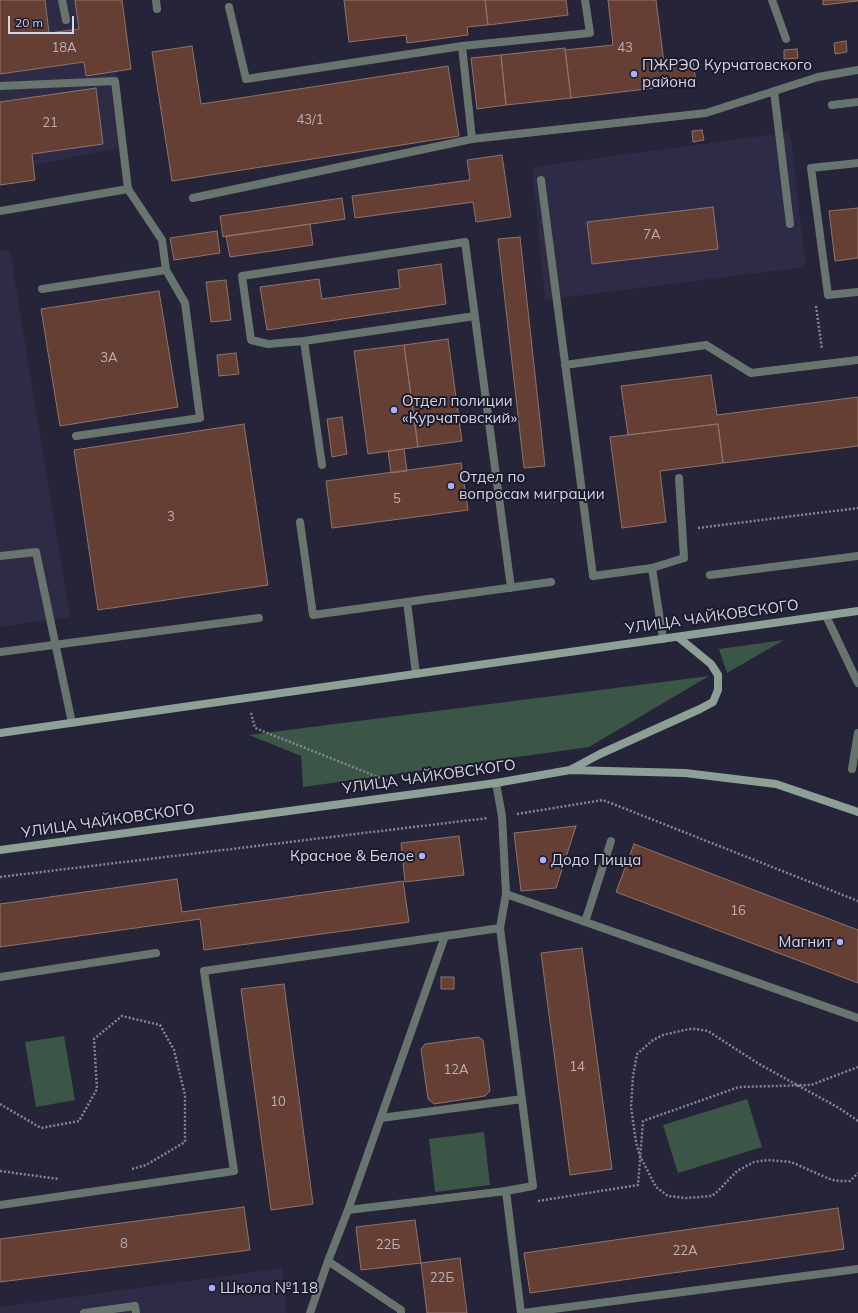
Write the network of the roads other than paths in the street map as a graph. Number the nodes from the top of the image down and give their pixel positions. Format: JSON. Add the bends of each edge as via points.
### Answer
{"nodes":[{"id":1,"x":62,"y":0,"type":"edge"},
{"id":2,"x":156,"y":0,"type":"edge"},
{"id":3,"x":585,"y":0,"type":"edge"},
{"id":4,"x":772,"y":0,"type":"edge"},
{"id":5,"x":229,"y":7,"type":"dead end"},
{"id":6,"x":157,"y":9,"type":"dead end"},
{"id":7,"x":66,"y":20,"type":"dead end"},
{"id":8,"x":786,"y":38,"type":"dead end"},
{"id":9,"x":462,"y":46,"type":"junction"},
{"id":10,"x":858,"y":70,"type":"edge"},
{"id":11,"x":0,"y":86,"type":"edge"},
{"id":12,"x":774,"y":91,"type":"junction"},
{"id":13,"x":858,"y":102,"type":"edge"},
{"id":14,"x":832,"y":105,"type":"dead end"},
{"id":15,"x":472,"y":139,"type":"junction"},
{"id":16,"x":858,"y":163,"type":"edge"},
{"id":17,"x":541,"y":180,"type":"dead end"},
{"id":18,"x":128,"y":190,"type":"junction"},
{"id":19,"x":193,"y":198,"type":"dead end"},
{"id":20,"x":0,"y":211,"type":"edge"},
{"id":21,"x":790,"y":224,"type":"dead end"},
{"id":22,"x":166,"y":270,"type":"junction"},
{"id":23,"x":42,"y":288,"type":"dead end"},
{"id":24,"x":858,"y":292,"type":"edge"},
{"id":25,"x":475,"y":316,"type":"junction"},
{"id":26,"x":304,"y":341,"type":"junction"},
{"id":27,"x":858,"y":360,"type":"edge"},
{"id":28,"x":565,"y":365,"type":"junction"},
{"id":29,"x":76,"y":436,"type":"dead end"},
{"id":30,"x":322,"y":465,"type":"dead end"},
{"id":31,"x":678,"y":478,"type":"dead end"},
{"id":32,"x":300,"y":522,"type":"dead end"},
{"id":33,"x":0,"y":556,"type":"edge"},
{"id":34,"x":858,"y":556,"type":"edge"},
{"id":35,"x":652,"y":568,"type":"junction"},
{"id":36,"x":710,"y":576,"type":"dead end"},
{"id":37,"x":551,"y":582,"type":"dead end"},
{"id":38,"x":511,"y":588,"type":"junction"},
{"id":39,"x":407,"y":602,"type":"junction"},
{"id":40,"x":858,"y":611,"type":"edge"},
{"id":41,"x":826,"y":616,"type":"junction"},
{"id":42,"x":259,"y":618,"type":"dead end"},
{"id":43,"x":678,"y":637,"type":"junction"},
{"id":44,"x":663,"y":639,"type":"junction"},
{"id":45,"x":55,"y":644,"type":"junction"},
{"id":46,"x":0,"y":652,"type":"edge"},
{"id":47,"x":416,"y":674,"type":"junction"},
{"id":48,"x":858,"y":683,"type":"edge"},
{"id":49,"x":72,"y":723,"type":"junction"},
{"id":50,"x":0,"y":733,"type":"edge"},
{"id":51,"x":858,"y":733,"type":"edge"},
{"id":52,"x":852,"y":769,"type":"dead end"},
{"id":53,"x":570,"y":770,"type":"junction"},
{"id":54,"x":496,"y":783,"type":"junction"},
{"id":55,"x":858,"y":812,"type":"edge"},
{"id":56,"x":611,"y":841,"type":"dead end"},
{"id":57,"x":0,"y":850,"type":"edge"},
{"id":58,"x":506,"y":894,"type":"junction"},
{"id":59,"x":585,"y":922,"type":"junction"},
{"id":60,"x":500,"y":928,"type":"junction"},
{"id":61,"x":445,"y":936,"type":"junction"},
{"id":62,"x":156,"y":952,"type":"dead end"},
{"id":63,"x":0,"y":978,"type":"edge"},
{"id":64,"x":858,"y":1018,"type":"edge"},
{"id":65,"x":522,"y":1099,"type":"junction"},
{"id":66,"x":381,"y":1118,"type":"junction"},
{"id":67,"x":506,"y":1191,"type":"junction"},
{"id":68,"x":0,"y":1205,"type":"edge"},
{"id":69,"x":348,"y":1210,"type":"junction"},
{"id":70,"x":328,"y":1261,"type":"junction"},
{"id":71,"x":858,"y":1269,"type":"edge"},
{"id":72,"x":84,"y":1313,"type":"edge"},
{"id":73,"x":136,"y":1313,"type":"edge"},
{"id":74,"x":310,"y":1313,"type":"edge"},
{"id":75,"x":401,"y":1313,"type":"edge"},
{"id":76,"x":522,"y":1313,"type":"edge"}],
"edges":[{"from":1,"to":7,"type":"street"},
{"from":2,"to":6,"type":"street"},
{"from":3,"to":9,"type":"street","via":[[590,33]]},
{"from":4,"to":8,"type":"street"},
{"from":5,"to":9,"type":"street","via":[[246,79]]},
{"from":9,"to":15,"type":"street"},
{"from":10,"to":12,"type":"street","via":[[818,76]]},
{"from":11,"to":18,"type":"street","via":[[114,81]]},
{"from":12,"to":15,"type":"street","via":[[706,113]]},
{"from":12,"to":21,"type":"street"},
{"from":13,"to":14,"type":"street"},
{"from":15,"to":19,"type":"street"},
{"from":16,"to":24,"type":"street","via":[[811,168],[828,295]]},
{"from":17,"to":28,"type":"street"},
{"from":18,"to":20,"type":"street"},
{"from":18,"to":22,"type":"street","via":[[162,240]]},
{"from":22,"to":23,"type":"street"},
{"from":22,"to":29,"type":"street","via":[[185,302],[200,418]]},
{"from":25,"to":26,"type":"street"},
{"from":25,"to":26,"type":"street","via":[[465,242],[242,276],[251,340],[268,344]]},
{"from":25,"to":38,"type":"street"},
{"from":26,"to":30,"type":"street"},
{"from":27,"to":28,"type":"street","via":[[751,373],[706,345]]},
{"from":28,"to":35,"type":"street","via":[[593,576]]},
{"from":31,"to":35,"type":"street","via":[[684,558]]},
{"from":32,"to":39,"type":"street","via":[[313,615]]},
{"from":33,"to":45,"type":"street","via":[[36,552]]},
{"from":34,"to":36,"type":"street"},
{"from":35,"to":44,"type":"street"},
{"from":37,"to":38,"type":"street"},
{"from":38,"to":39,"type":"street"},
{"from":39,"to":47,"type":"street"},
{"from":40,"to":41,"type":"main road","name":"УЛИЦА ЧАЙКОВСКОГО"},
{"from":41,"to":43,"type":"main road","name":"УЛИЦА ЧАЙКОВСКОГО"},
{"from":41,"to":48,"type":"street"},
{"from":42,"to":45,"type":"street"},
{"from":43,"to":44,"type":"main road","name":"УЛИЦА ЧАЙКОВСКОГО"},
{"from":43,"to":53,"type":"main road","via":[[711,664],[718,675],[718,690],[713,702]]},
{"from":44,"to":47,"type":"main road","name":"УЛИЦА ЧАЙКОВСКОГО"},
{"from":45,"to":46,"type":"street"},
{"from":45,"to":49,"type":"street"},
{"from":47,"to":49,"type":"main road","name":"УЛИЦА ЧАЙКОВСКОГО"},
{"from":49,"to":50,"type":"main road","name":"УЛИЦА ЧАЙКОВСКОГО"},
{"from":51,"to":52,"type":"street"},
{"from":53,"to":54,"type":"main road","name":"УЛИЦА ЧАЙКОВСКОГО"},
{"from":53,"to":55,"type":"main road","name":"УЛИЦА ЧАЙКОВСКОГО","via":[[684,773],[776,784]]},
{"from":54,"to":57,"type":"main road","name":"УЛИЦА ЧАЙКОВСКОГО"},
{"from":54,"to":58,"type":"street","via":[[502,816]]},
{"from":56,"to":59,"type":"street"},
{"from":58,"to":59,"type":"street"},
{"from":58,"to":60,"type":"street"},
{"from":59,"to":64,"type":"street"},
{"from":60,"to":61,"type":"street"},
{"from":60,"to":65,"type":"street"},
{"from":61,"to":66,"type":"street"},
{"from":61,"to":68,"type":"street","via":[[204,971],[234,1171]]},
{"from":62,"to":63,"type":"street"},
{"from":65,"to":66,"type":"street"},
{"from":65,"to":67,"type":"street","via":[[533,1186]]},
{"from":66,"to":69,"type":"street"},
{"from":67,"to":69,"type":"street"},
{"from":67,"to":76,"type":"street"},
{"from":69,"to":70,"type":"street"},
{"from":70,"to":74,"type":"street"},
{"from":70,"to":75,"type":"street","via":[[401,1310]]},
{"from":71,"to":76,"type":"street"},
{"from":72,"to":73,"type":"street","via":[[135,1306]]}]}
